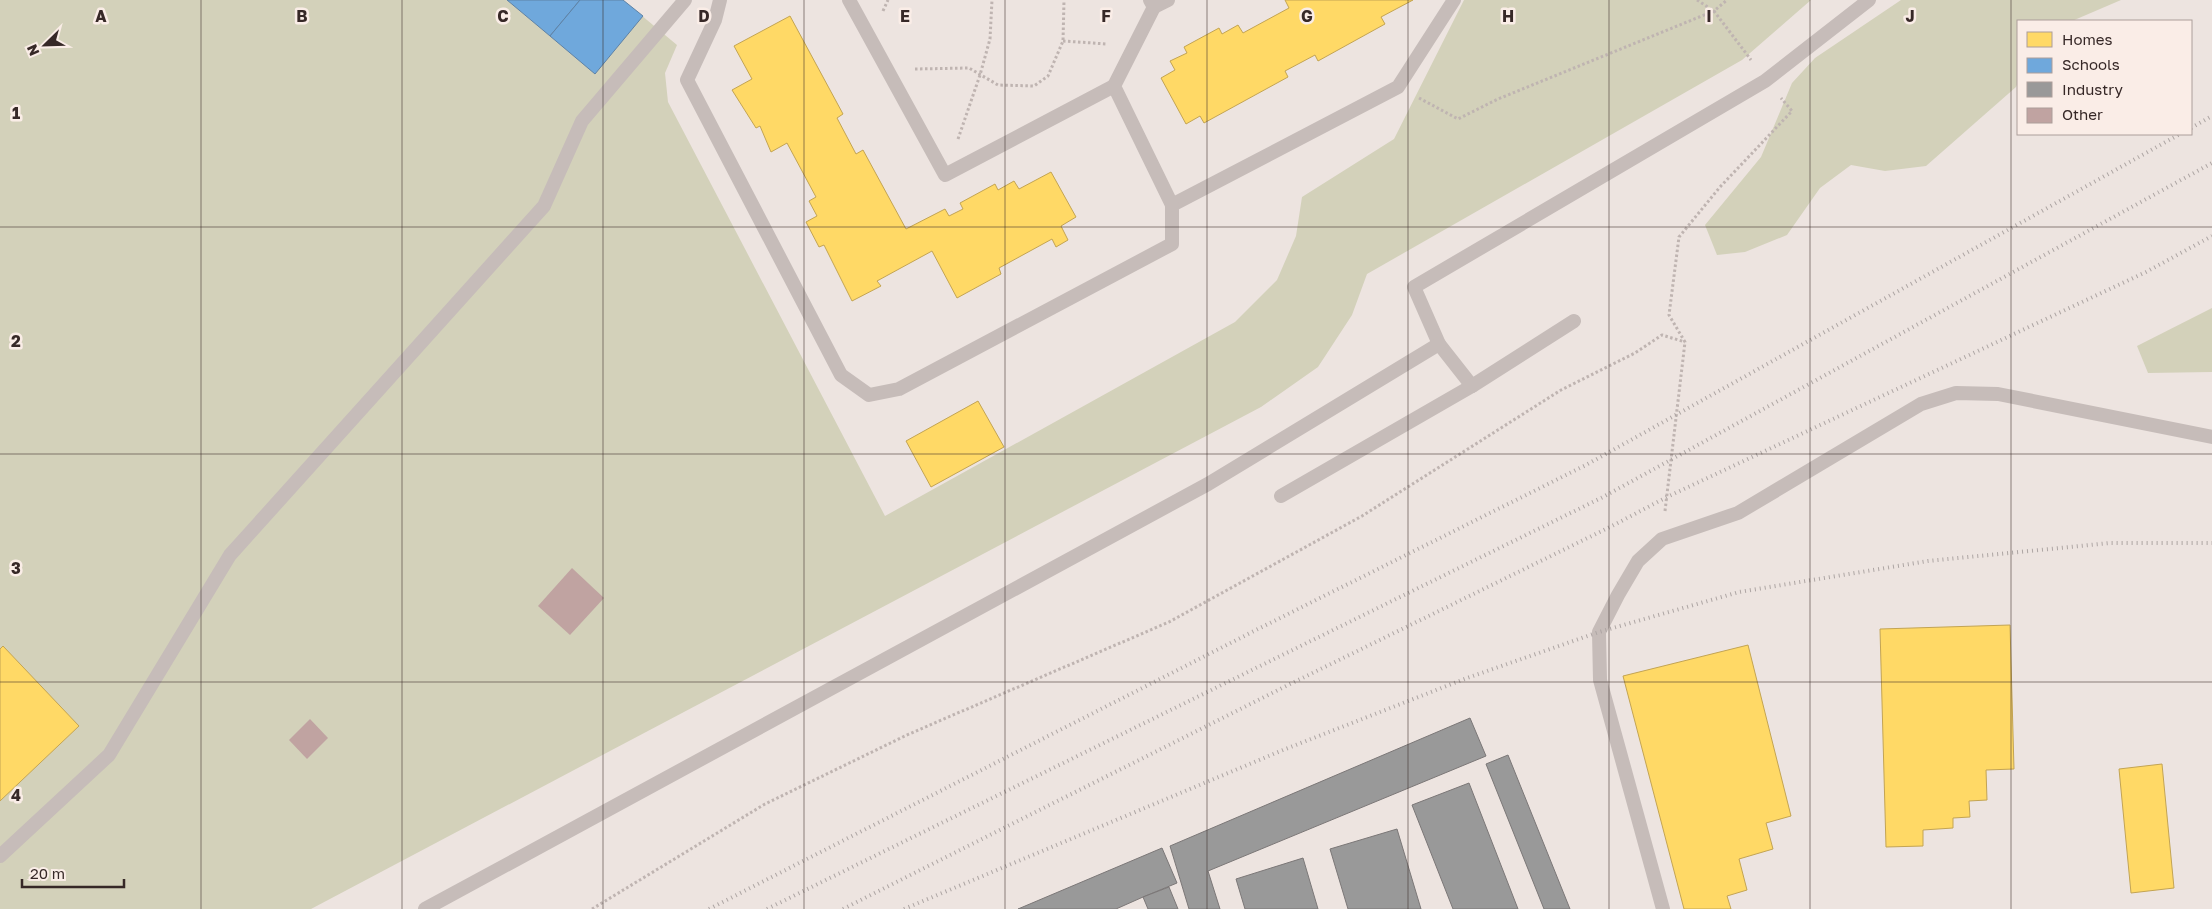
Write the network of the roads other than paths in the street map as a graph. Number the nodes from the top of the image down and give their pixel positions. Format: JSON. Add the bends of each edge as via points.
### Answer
{"nodes":[{"id":1,"x":686,"y":0,"type":"edge"},
{"id":2,"x":720,"y":0,"type":"edge"},
{"id":3,"x":849,"y":0,"type":"edge"},
{"id":4,"x":1168,"y":0,"type":"edge"},
{"id":5,"x":1454,"y":0,"type":"edge"},
{"id":6,"x":1869,"y":0,"type":"edge"},
{"id":7,"x":1152,"y":4,"type":"edge"},
{"id":8,"x":1114,"y":86,"type":"junction"},
{"id":9,"x":1172,"y":205,"type":"junction"},
{"id":10,"x":1574,"y":321,"type":"dead end"},
{"id":11,"x":1439,"y":344,"type":"junction"},
{"id":12,"x":1472,"y":386,"type":"junction"},
{"id":13,"x":2212,"y":438,"type":"edge"},
{"id":14,"x":1281,"y":496,"type":"dead end"},
{"id":15,"x":0,"y":856,"type":"edge"},
{"id":16,"x":426,"y":909,"type":"edge"},
{"id":17,"x":1663,"y":909,"type":"edge"}],
"edges":[{"from":1,"to":15,"type":"lane","via":[[582,121],[544,206],[230,555],[109,755]]},
{"from":2,"to":9,"type":"lane","via":[[716,20],[687,80],[841,375],[869,395],[899,389],[1172,244]]},
{"from":3,"to":8,"type":"lane","via":[[945,176]]},
{"from":4,"to":7,"type":"lane"},
{"from":5,"to":9,"type":"lane","via":[[1398,87]]},
{"from":6,"to":11,"type":"lane","via":[[1765,81],[1414,287]]},
{"from":7,"to":8,"type":"lane"},
{"from":8,"to":9,"type":"lane"},
{"from":10,"to":12,"type":"lane"},
{"from":11,"to":12,"type":"lane"},
{"from":11,"to":16,"type":"lane","via":[[1208,484]]},
{"from":12,"to":14,"type":"lane"},
{"from":13,"to":17,"type":"lane","via":[[1998,394],[1956,393],[1921,404],[1738,513],[1662,539],[1633,569],[1599,632],[1599,642],[1600,680]]}]}
